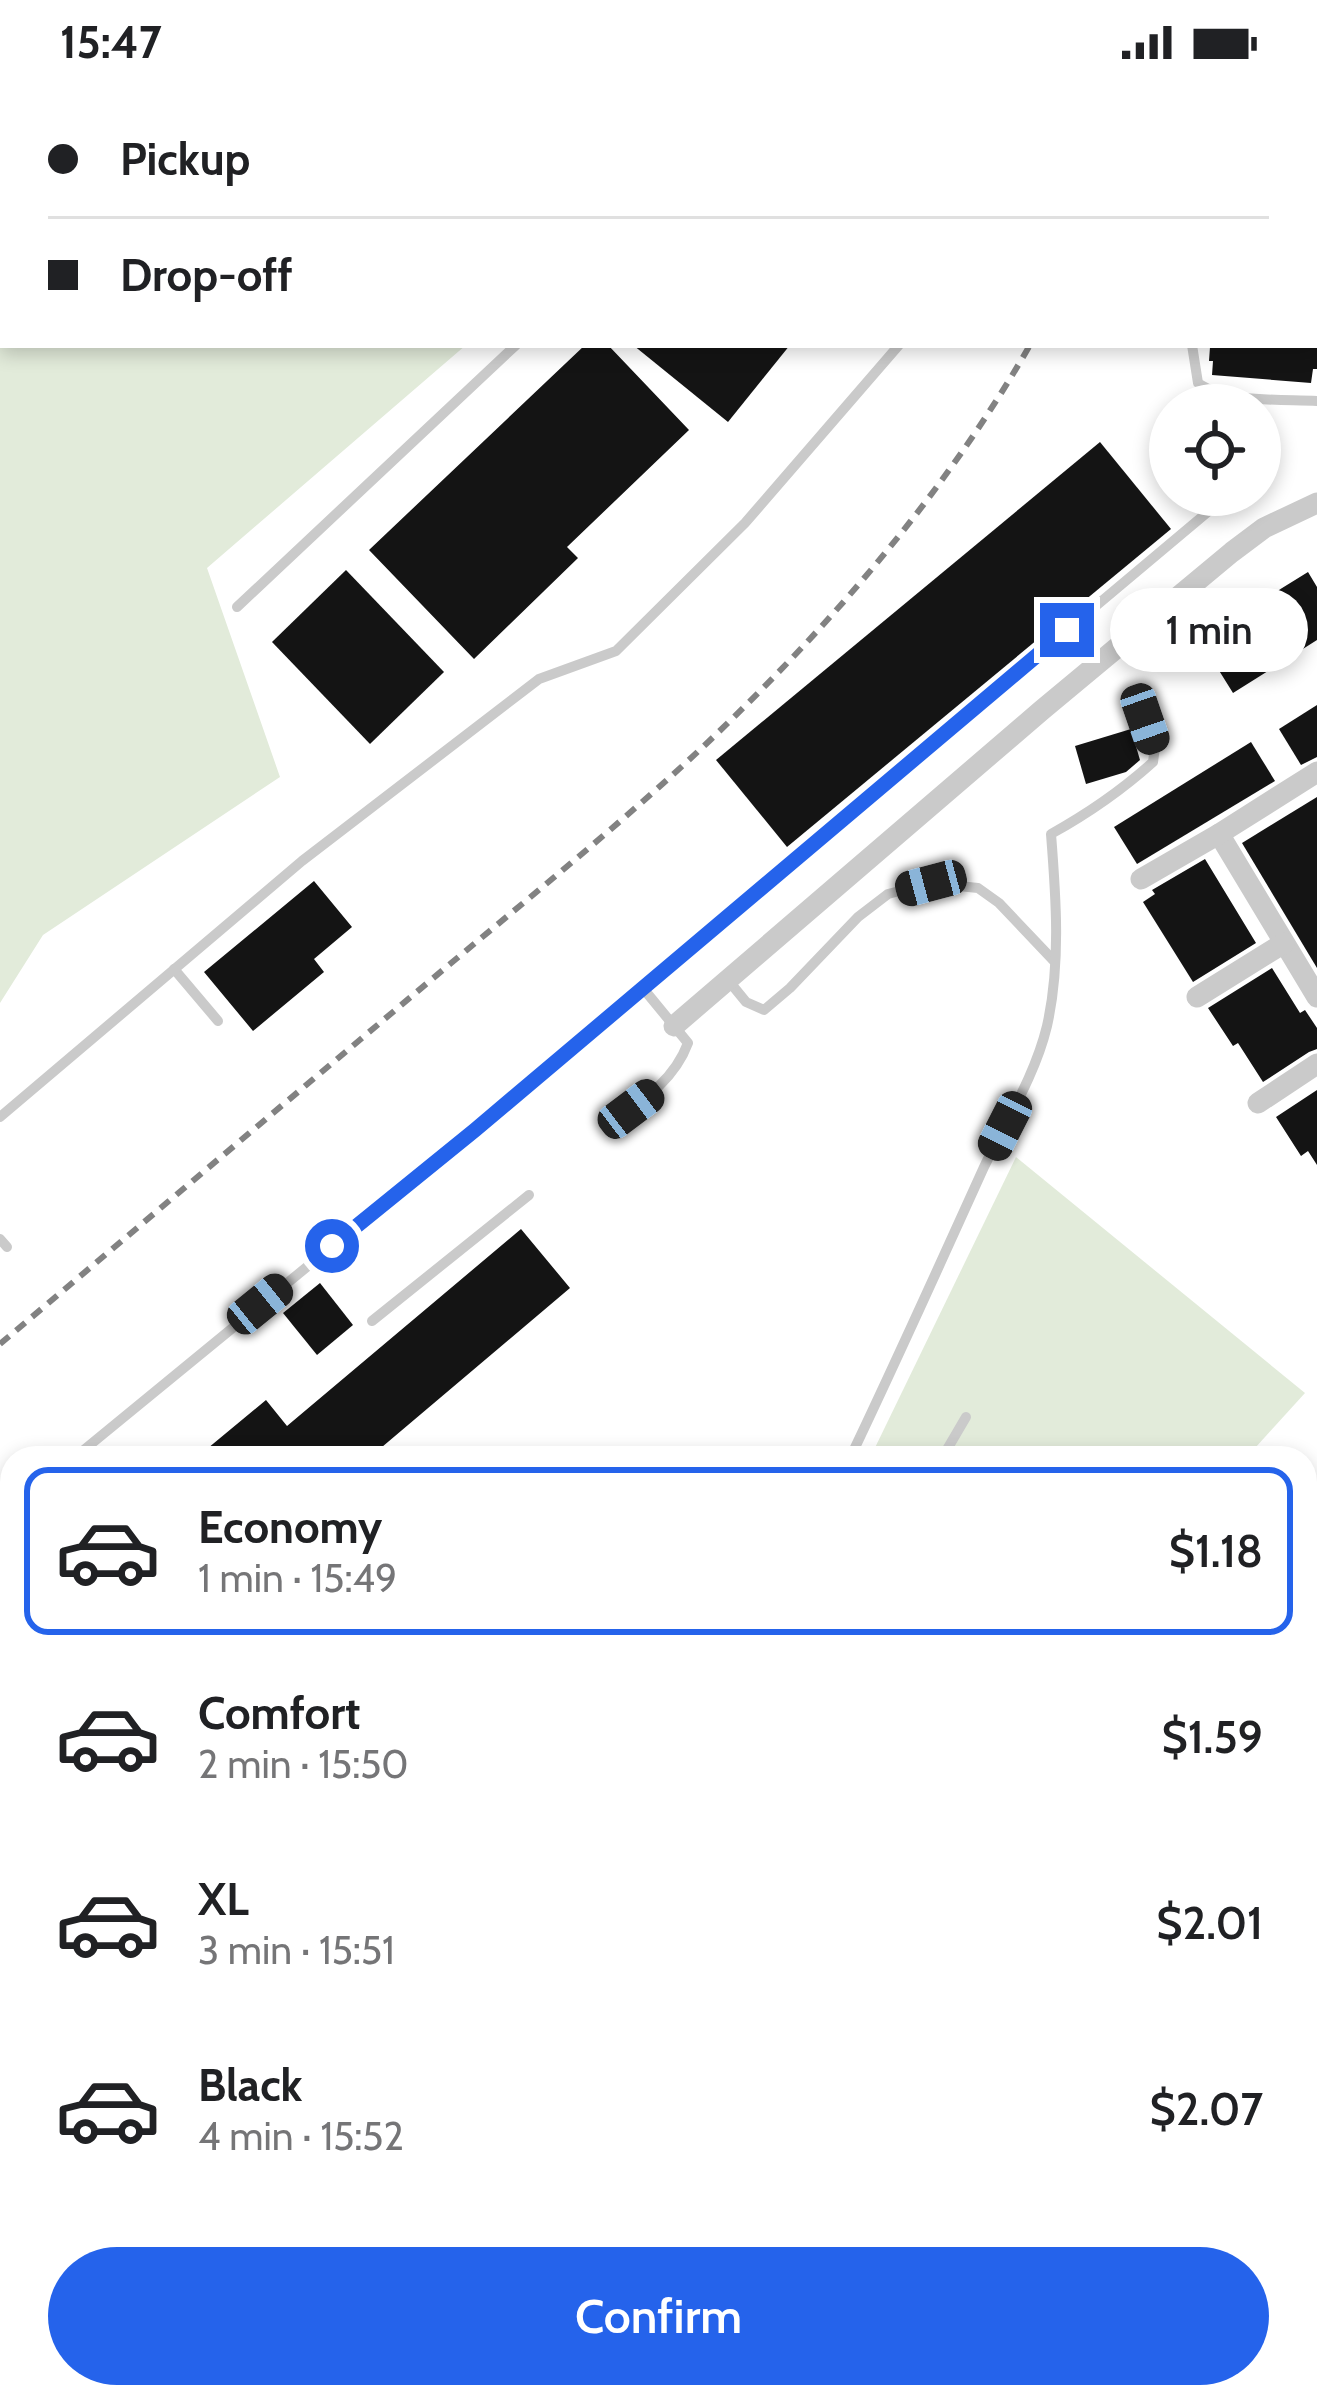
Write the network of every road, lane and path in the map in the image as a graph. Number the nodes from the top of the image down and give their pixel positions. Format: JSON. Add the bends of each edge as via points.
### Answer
{"nodes":[{"id":1,"x":513,"y":348,"type":"edge"},
{"id":2,"x":896,"y":348,"type":"edge"},
{"id":3,"x":1192,"y":348,"type":"edge"},
{"id":4,"x":1317,"y":401,"type":"edge"},
{"id":5,"x":1317,"y":503,"type":"edge"},
{"id":6,"x":1203,"y":516,"type":"edge"},
{"id":7,"x":237,"y":607,"type":"dead end"},
{"id":8,"x":1145,"y":719,"type":"dead end"},
{"id":9,"x":1317,"y":772,"type":"edge"},
{"id":10,"x":1220,"y":834,"type":"junction"},
{"id":11,"x":1141,"y":879,"type":"dead end"},
{"id":12,"x":1283,"y":943,"type":"junction"},
{"id":13,"x":1054,"y":961,"type":"junction"},
{"id":14,"x":174,"y":969,"type":"junction"},
{"id":15,"x":728,"y":980,"type":"junction"},
{"id":16,"x":642,"y":988,"type":"junction"},
{"id":17,"x":1197,"y":997,"type":"dead end"},
{"id":18,"x":1317,"y":997,"type":"edge"},
{"id":19,"x":218,"y":1021,"type":"dead end"},
{"id":20,"x":674,"y":1027,"type":"junction"},
{"id":21,"x":1317,"y":1064,"type":"edge"},
{"id":22,"x":1258,"y":1103,"type":"dead end"},
{"id":23,"x":0,"y":1117,"type":"edge"},
{"id":24,"x":610,"y":1125,"type":"dead end"},
{"id":25,"x":529,"y":1195,"type":"dead end"},
{"id":26,"x":372,"y":1321,"type":"dead end"},
{"id":27,"x":966,"y":1418,"type":"dead end"},
{"id":28,"x":89,"y":1446,"type":"edge"},
{"id":29,"x":856,"y":1446,"type":"edge"},
{"id":30,"x":949,"y":1446,"type":"edge"}],
"edges":[{"from":1,"to":7,"type":"lane"},
{"from":2,"to":14,"type":"lane","via":[[745,523],[616,652],[539,679]]},
{"from":3,"to":4,"type":"lane","via":[[1205,389]]},
{"from":5,"to":15,"type":"street","via":[[1232,552]]},
{"from":6,"to":16,"type":"lane"},
{"from":8,"to":13,"type":"lane","via":[[1153,762],[1051,834]]},
{"from":9,"to":10,"type":"street"},
{"from":10,"to":11,"type":"street"},
{"from":10,"to":12,"type":"street"},
{"from":12,"to":17,"type":"street"},
{"from":12,"to":18,"type":"street"},
{"from":13,"to":15,"type":"lane","via":[[978,888],[931,883],[888,894],[764,1010]]},
{"from":13,"to":29,"type":"lane","via":[[1037,1057]]},
{"from":14,"to":19,"type":"lane"},
{"from":14,"to":23,"type":"lane"},
{"from":15,"to":20,"type":"street"},
{"from":16,"to":20,"type":"lane"},
{"from":16,"to":28,"type":"lane"},
{"from":20,"to":24,"type":"lane","via":[[688,1043],[681,1061]]},
{"from":21,"to":22,"type":"street"},
{"from":25,"to":26,"type":"lane"},
{"from":27,"to":30,"type":"lane"}]}
